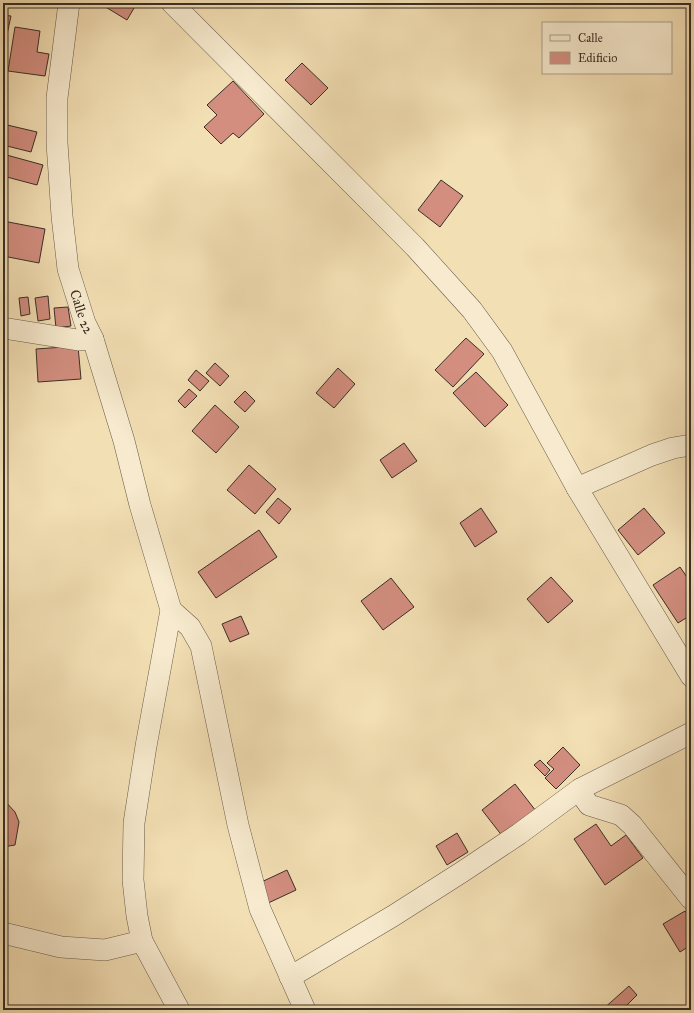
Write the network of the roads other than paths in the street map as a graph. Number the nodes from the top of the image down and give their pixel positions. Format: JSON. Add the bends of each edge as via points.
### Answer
{"nodes":[{"id":1,"x":69,"y":3,"type":"edge"},
{"id":2,"x":172,"y":3,"type":"edge"},
{"id":3,"x":3,"y":328,"type":"edge"},
{"id":4,"x":93,"y":339,"type":"junction"},
{"id":5,"x":691,"y":445,"type":"edge"},
{"id":6,"x":577,"y":488,"type":"junction"},
{"id":7,"x":170,"y":610,"type":"junction"},
{"id":8,"x":691,"y":676,"type":"edge"},
{"id":9,"x":691,"y":733,"type":"edge"},
{"id":10,"x":580,"y":789,"type":"junction"},
{"id":11,"x":691,"y":899,"type":"edge"},
{"id":12,"x":3,"y":933,"type":"edge"},
{"id":13,"x":142,"y":941,"type":"junction"},
{"id":14,"x":290,"y":977,"type":"junction"},
{"id":15,"x":179,"y":1010,"type":"edge"},
{"id":16,"x":305,"y":1010,"type":"edge"}],
"edges":[{"from":1,"to":4,"type":"street","name":"Calle 22","via":[[57,98],[62,216],[68,269]]},
{"from":2,"to":6,"type":"street","via":[[415,248],[472,310],[502,351]]},
{"from":3,"to":4,"type":"street","via":[[78,340]]},
{"from":4,"to":7,"type":"street","name":"Calle 22"},
{"from":5,"to":6,"type":"street","via":[[652,455]]},
{"from":6,"to":8,"type":"street"},
{"from":7,"to":13,"type":"street","via":[[134,823],[133,880]]},
{"from":7,"to":14,"type":"street","via":[[190,627],[202,646],[238,825],[260,909]]},
{"from":9,"to":10,"type":"street"},
{"from":10,"to":11,"type":"street","via":[[589,805],[621,814]]},
{"from":10,"to":14,"type":"street","via":[[462,872]]},
{"from":12,"to":13,"type":"street","via":[[61,947],[105,950]]},
{"from":13,"to":15,"type":"street"},
{"from":14,"to":16,"type":"street"}]}
